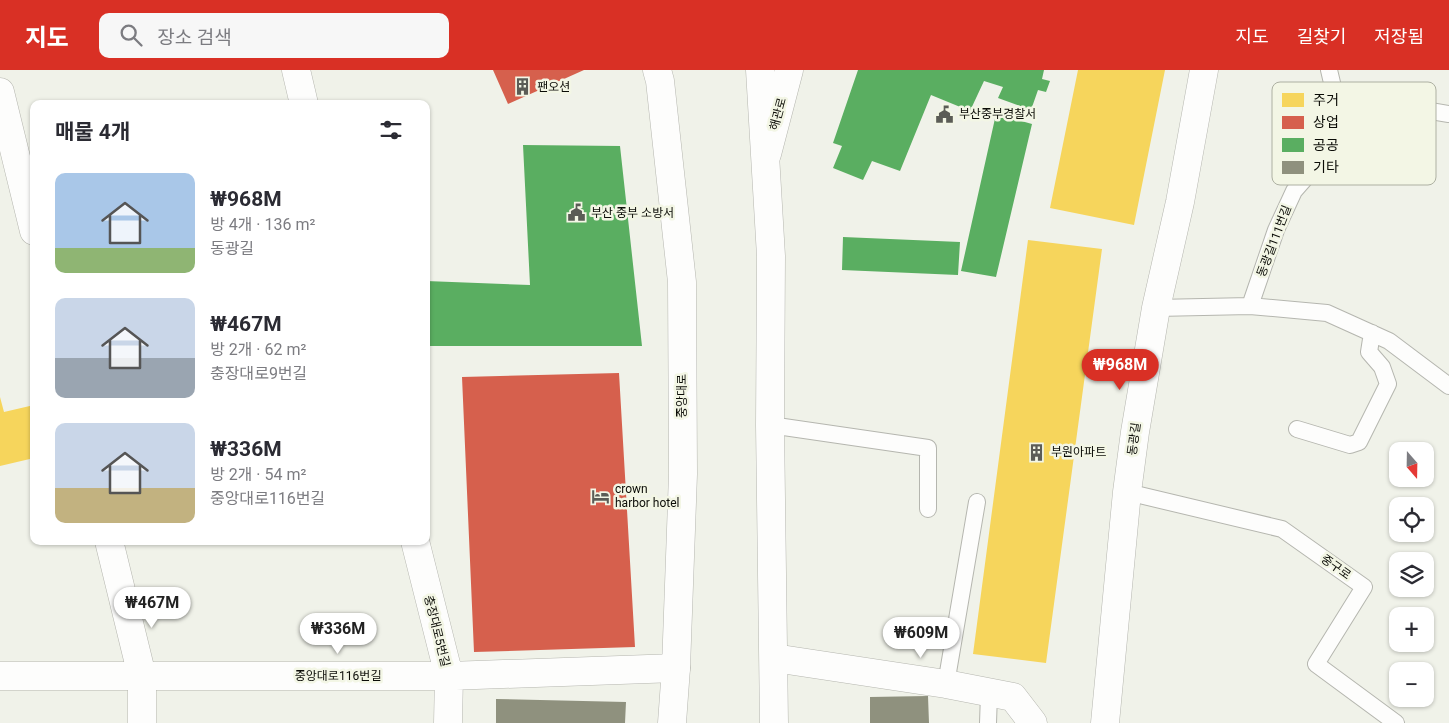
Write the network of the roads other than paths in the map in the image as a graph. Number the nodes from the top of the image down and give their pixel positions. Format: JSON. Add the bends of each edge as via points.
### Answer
{"nodes":[{"id":1,"x":296,"y":70,"type":"edge"},
{"id":2,"x":657,"y":70,"type":"edge"},
{"id":3,"x":760,"y":70,"type":"edge"},
{"id":4,"x":789,"y":70,"type":"edge"},
{"id":5,"x":1204,"y":70,"type":"edge"},
{"id":6,"x":0,"y":92,"type":"edge"},
{"id":7,"x":303,"y":100,"type":"edge"},
{"id":8,"x":1436,"y":112,"type":"edge"},
{"id":9,"x":1449,"y":114,"type":"edge"},
{"id":10,"x":766,"y":158,"type":"junction"},
{"id":11,"x":1299,"y":185,"type":"edge"},
{"id":12,"x":30,"y":215,"type":"edge"},
{"id":13,"x":1250,"y":306,"type":"junction"},
{"id":14,"x":1156,"y":308,"type":"junction"},
{"id":15,"x":1372,"y":333,"type":"junction"},
{"id":16,"x":1449,"y":386,"type":"edge"},
{"id":17,"x":770,"y":425,"type":"junction"},
{"id":18,"x":1297,"y":430,"type":"dead end"},
{"id":19,"x":1128,"y":492,"type":"junction"},
{"id":20,"x":977,"y":502,"type":"dead end"},
{"id":21,"x":928,"y":509,"type":"dead end"},
{"id":22,"x":110,"y":545,"type":"edge"},
{"id":23,"x":416,"y":545,"type":"edge"},
{"id":24,"x":774,"y":658,"type":"junction"},
{"id":25,"x":676,"y":668,"type":"junction"},
{"id":26,"x":0,"y":676,"type":"edge"},
{"id":27,"x":142,"y":676,"type":"junction"},
{"id":28,"x":449,"y":676,"type":"junction"},
{"id":29,"x":946,"y":684,"type":"junction"},
{"id":30,"x":988,"y":694,"type":"junction"},
{"id":31,"x":142,"y":723,"type":"edge"},
{"id":32,"x":448,"y":723,"type":"edge"},
{"id":33,"x":672,"y":723,"type":"edge"},
{"id":34,"x":774,"y":723,"type":"edge"},
{"id":35,"x":988,"y":723,"type":"edge"},
{"id":36,"x":1033,"y":723,"type":"edge"},
{"id":37,"x":1106,"y":723,"type":"edge"},
{"id":38,"x":1396,"y":723,"type":"edge"}],
"edges":[{"from":1,"to":7,"type":"street"},
{"from":2,"to":25,"type":"street","name":"중앙대로","via":[[682,282],[683,474]]},
{"from":3,"to":10,"type":"street"},
{"from":4,"to":10,"type":"street","name":"해관로"},
{"from":5,"to":14,"type":"street","name":"동광길","via":[[1180,202]]},
{"from":6,"to":12,"type":"street"},
{"from":8,"to":9,"type":"lane"},
{"from":10,"to":17,"type":"street","via":[[771,256]]},
{"from":11,"to":13,"type":"lane","name":"동광길111번길","via":[[1276,230]]},
{"from":13,"to":14,"type":"lane"},
{"from":13,"to":15,"type":"lane","via":[[1327,313]]},
{"from":14,"to":19,"type":"street","name":"동광길"},
{"from":15,"to":16,"type":"lane","via":[[1389,341]]},
{"from":15,"to":18,"type":"lane","via":[[1369,352],[1382,367],[1388,384],[1359,442],[1350,445]]},
{"from":17,"to":21,"type":"lane","via":[[928,448]]},
{"from":17,"to":24,"type":"street"},
{"from":19,"to":37,"type":"street","name":"동광길"},
{"from":19,"to":38,"type":"lane","name":"중구로","via":[[1282,529],[1364,586],[1316,664]]},
{"from":20,"to":29,"type":"lane"},
{"from":22,"to":27,"type":"street"},
{"from":23,"to":28,"type":"street","name":"충장대로5번길"},
{"from":24,"to":29,"type":"street"},
{"from":24,"to":34,"type":"street"},
{"from":25,"to":28,"type":"street","name":"중앙대로116번길"},
{"from":25,"to":33,"type":"street","name":"중앙대로"},
{"from":26,"to":27,"type":"street","name":"중앙대로116번길"},
{"from":27,"to":28,"type":"street","name":"중앙대로116번길"},
{"from":27,"to":31,"type":"street"},
{"from":28,"to":32,"type":"street","name":"충장대로5번길"},
{"from":29,"to":30,"type":"street"},
{"from":30,"to":35,"type":"lane"},
{"from":30,"to":36,"type":"street","via":[[1014,697]]}]}
